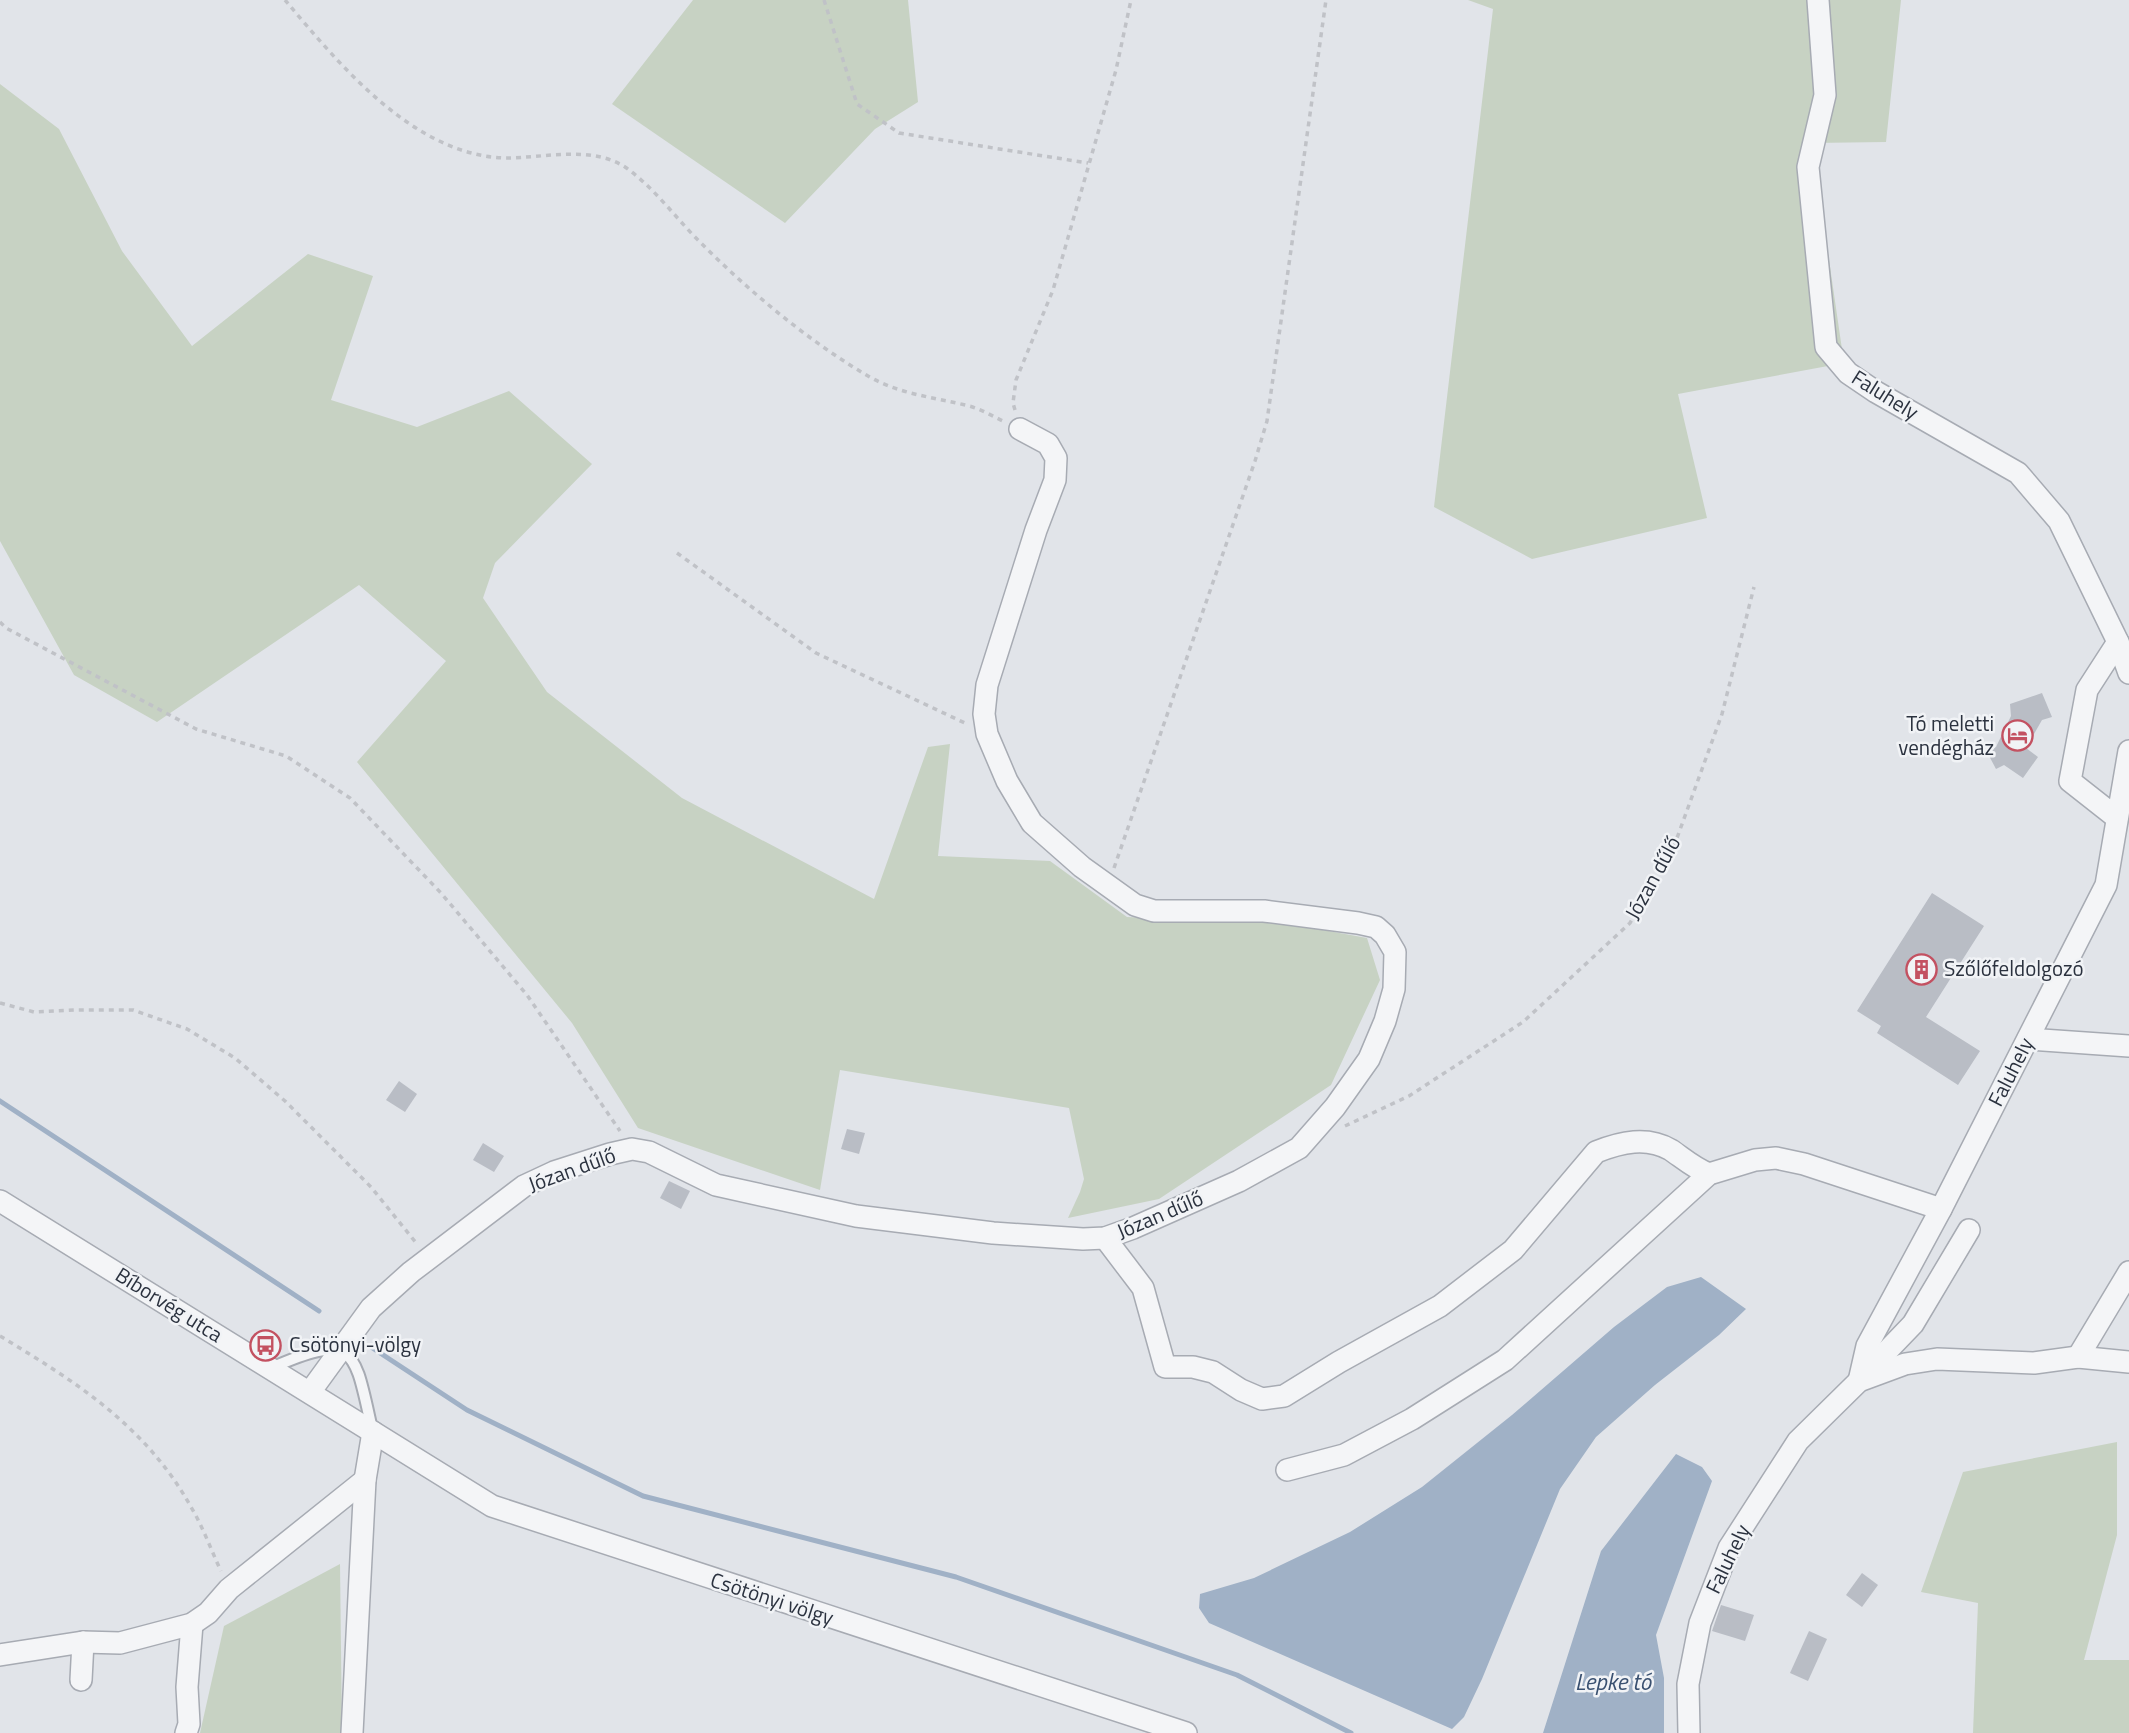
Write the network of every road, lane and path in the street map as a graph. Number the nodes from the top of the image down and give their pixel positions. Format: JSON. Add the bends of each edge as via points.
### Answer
{"nodes":[{"id":1,"x":285,"y":0,"type":"edge"},
{"id":2,"x":824,"y":0,"type":"edge"},
{"id":3,"x":1131,"y":0,"type":"edge"},
{"id":4,"x":1326,"y":0,"type":"edge"},
{"id":5,"x":1818,"y":0,"type":"edge"},
{"id":6,"x":1088,"y":163,"type":"junction"},
{"id":7,"x":1020,"y":429,"type":"junction"},
{"id":8,"x":677,"y":553,"type":"dead end"},
{"id":9,"x":1754,"y":587,"type":"dead end"},
{"id":10,"x":0,"y":622,"type":"edge"},
{"id":11,"x":2118,"y":642,"type":"junction"},
{"id":12,"x":2129,"y":673,"type":"edge"},
{"id":13,"x":987,"y":734,"type":"junction"},
{"id":14,"x":2129,"y":751,"type":"edge"},
{"id":15,"x":2118,"y":818,"type":"junction"},
{"id":16,"x":1107,"y":887,"type":"junction"},
{"id":17,"x":0,"y":1003,"type":"edge"},
{"id":18,"x":2028,"y":1040,"type":"junction"},
{"id":19,"x":2129,"y":1046,"type":"edge"},
{"id":20,"x":1336,"y":1130,"type":"dead end"},
{"id":21,"x":632,"y":1149,"type":"junction"},
{"id":22,"x":1709,"y":1174,"type":"junction"},
{"id":23,"x":0,"y":1201,"type":"edge"},
{"id":24,"x":1941,"y":1209,"type":"junction"},
{"id":25,"x":1969,"y":1230,"type":"dead end"},
{"id":26,"x":1105,"y":1238,"type":"junction"},
{"id":27,"x":430,"y":1259,"type":"junction"},
{"id":28,"x":2129,"y":1272,"type":"edge"},
{"id":29,"x":0,"y":1336,"type":"edge"},
{"id":30,"x":340,"y":1350,"type":"junction"},
{"id":31,"x":2078,"y":1357,"type":"junction"},
{"id":32,"x":2129,"y":1362,"type":"edge"},
{"id":33,"x":271,"y":1368,"type":"junction"},
{"id":34,"x":1858,"y":1381,"type":"junction"},
{"id":35,"x":310,"y":1392,"type":"junction"},
{"id":36,"x":373,"y":1432,"type":"junction"},
{"id":37,"x":1287,"y":1470,"type":"dead end"},
{"id":38,"x":365,"y":1480,"type":"junction"},
{"id":39,"x":229,"y":1589,"type":"junction"},
{"id":40,"x":192,"y":1624,"type":"junction"},
{"id":41,"x":83,"y":1642,"type":"junction"},
{"id":42,"x":0,"y":1655,"type":"edge"},
{"id":43,"x":81,"y":1680,"type":"dead end"},
{"id":44,"x":186,"y":1733,"type":"edge"},
{"id":45,"x":352,"y":1733,"type":"edge"},
{"id":46,"x":1186,"y":1733,"type":"edge"},
{"id":47,"x":1689,"y":1733,"type":"edge"}],
"edges":[{"from":1,"to":7,"type":"path","via":[[335,59],[433,139],[464,152],[504,158],[603,156],[625,167],[758,295],[826,349],[892,390],[972,406]]},
{"from":2,"to":6,"type":"path","via":[[857,104],[900,133]]},
{"from":3,"to":6,"type":"path"},
{"from":4,"to":16,"type":"path","via":[[1267,421]]},
{"from":5,"to":11,"type":"street","name":"Faluhely","via":[[1825,95],[1808,167],[1826,347],[1848,373],[1876,392],[2018,473],[2059,521]]},
{"from":6,"to":7,"type":"path","via":[[1053,290],[1016,380],[1013,404]]},
{"from":7,"to":13,"type":"street","via":[[1048,444],[1056,458],[1055,480],[987,685]]},
{"from":8,"to":13,"type":"path","via":[[816,653]]},
{"from":9,"to":20,"type":"path","name":"Józan dűlő","via":[[1721,714],[1673,849],[1630,923],[1523,1022],[1409,1096]]},
{"from":10,"to":21,"type":"path","via":[[196,729],[286,756],[350,798],[441,893],[527,995]]},
{"from":11,"to":12,"type":"street","name":"Faluhely"},
{"from":11,"to":15,"type":"street","via":[[2087,690],[2070,780]]},
{"from":13,"to":16,"type":"street","name":"Józan dűlő","via":[[1032,823]]},
{"from":14,"to":15,"type":"street","name":"Faluhely"},
{"from":15,"to":18,"type":"street","name":"Faluhely","via":[[2106,885]]},
{"from":16,"to":26,"type":"street","name":"Józan dűlő","via":[[1154,911],[1264,911],[1376,927],[1395,952],[1394,989],[1369,1059],[1299,1148],[1239,1181]]},
{"from":17,"to":27,"type":"path","via":[[34,1012],[133,1010],[187,1029],[235,1058],[285,1101],[370,1187]]},
{"from":18,"to":19,"type":"street"},
{"from":18,"to":24,"type":"street","name":"Faluhely"},
{"from":21,"to":26,"type":"street","name":"Józan dűlő","via":[[659,1156],[716,1185],[856,1216],[993,1233]]},
{"from":21,"to":27,"type":"street","name":"Józan dűlő","via":[[554,1172],[524,1186]]},
{"from":22,"to":24,"type":"street","via":[[1776,1158]]},
{"from":22,"to":26,"type":"street","via":[[1652,1142],[1616,1144],[1597,1152],[1513,1250],[1440,1306],[1284,1396],[1262,1399],[1213,1373],[1165,1367],[1143,1288]]},
{"from":22,"to":37,"type":"street","via":[[1505,1360],[1412,1419],[1344,1455]]},
{"from":23,"to":33,"type":"street","name":"Bíborvég utca"},
{"from":24,"to":34,"type":"street","name":"Faluhely","via":[[1867,1346]]},
{"from":25,"to":34,"type":"street","via":[[1913,1324]]},
{"from":27,"to":30,"type":"street","name":"Józan dűlő","via":[[371,1308]]},
{"from":28,"to":31,"type":"street"},
{"from":29,"to":39,"type":"path","via":[[69,1378],[126,1423],[191,1506]]},
{"from":30,"to":33,"type":"lane","via":[[320,1349]]},
{"from":30,"to":35,"type":"street","name":"Józan dűlő"},
{"from":30,"to":36,"type":"lane","via":[[358,1368]]},
{"from":31,"to":32,"type":"street","name":"Faluhely"},
{"from":31,"to":34,"type":"street","name":"Faluhely","via":[[2034,1363],[1937,1359],[1905,1364]]},
{"from":33,"to":35,"type":"street","name":"Bíborvég utca"},
{"from":34,"to":47,"type":"street","name":"Faluhely","via":[[1798,1441],[1729,1548],[1695,1647],[1688,1684]]},
{"from":35,"to":36,"type":"street","name":"Bíborvég utca"},
{"from":36,"to":38,"type":"street"},
{"from":36,"to":46,"type":"street","name":"Csötönyi völgy","via":[[492,1506]]},
{"from":38,"to":39,"type":"street"},
{"from":38,"to":45,"type":"street"},
{"from":39,"to":40,"type":"street"},
{"from":40,"to":41,"type":"street","via":[[120,1643]]},
{"from":40,"to":44,"type":"street"},
{"from":41,"to":42,"type":"street"},
{"from":41,"to":43,"type":"street"}]}
